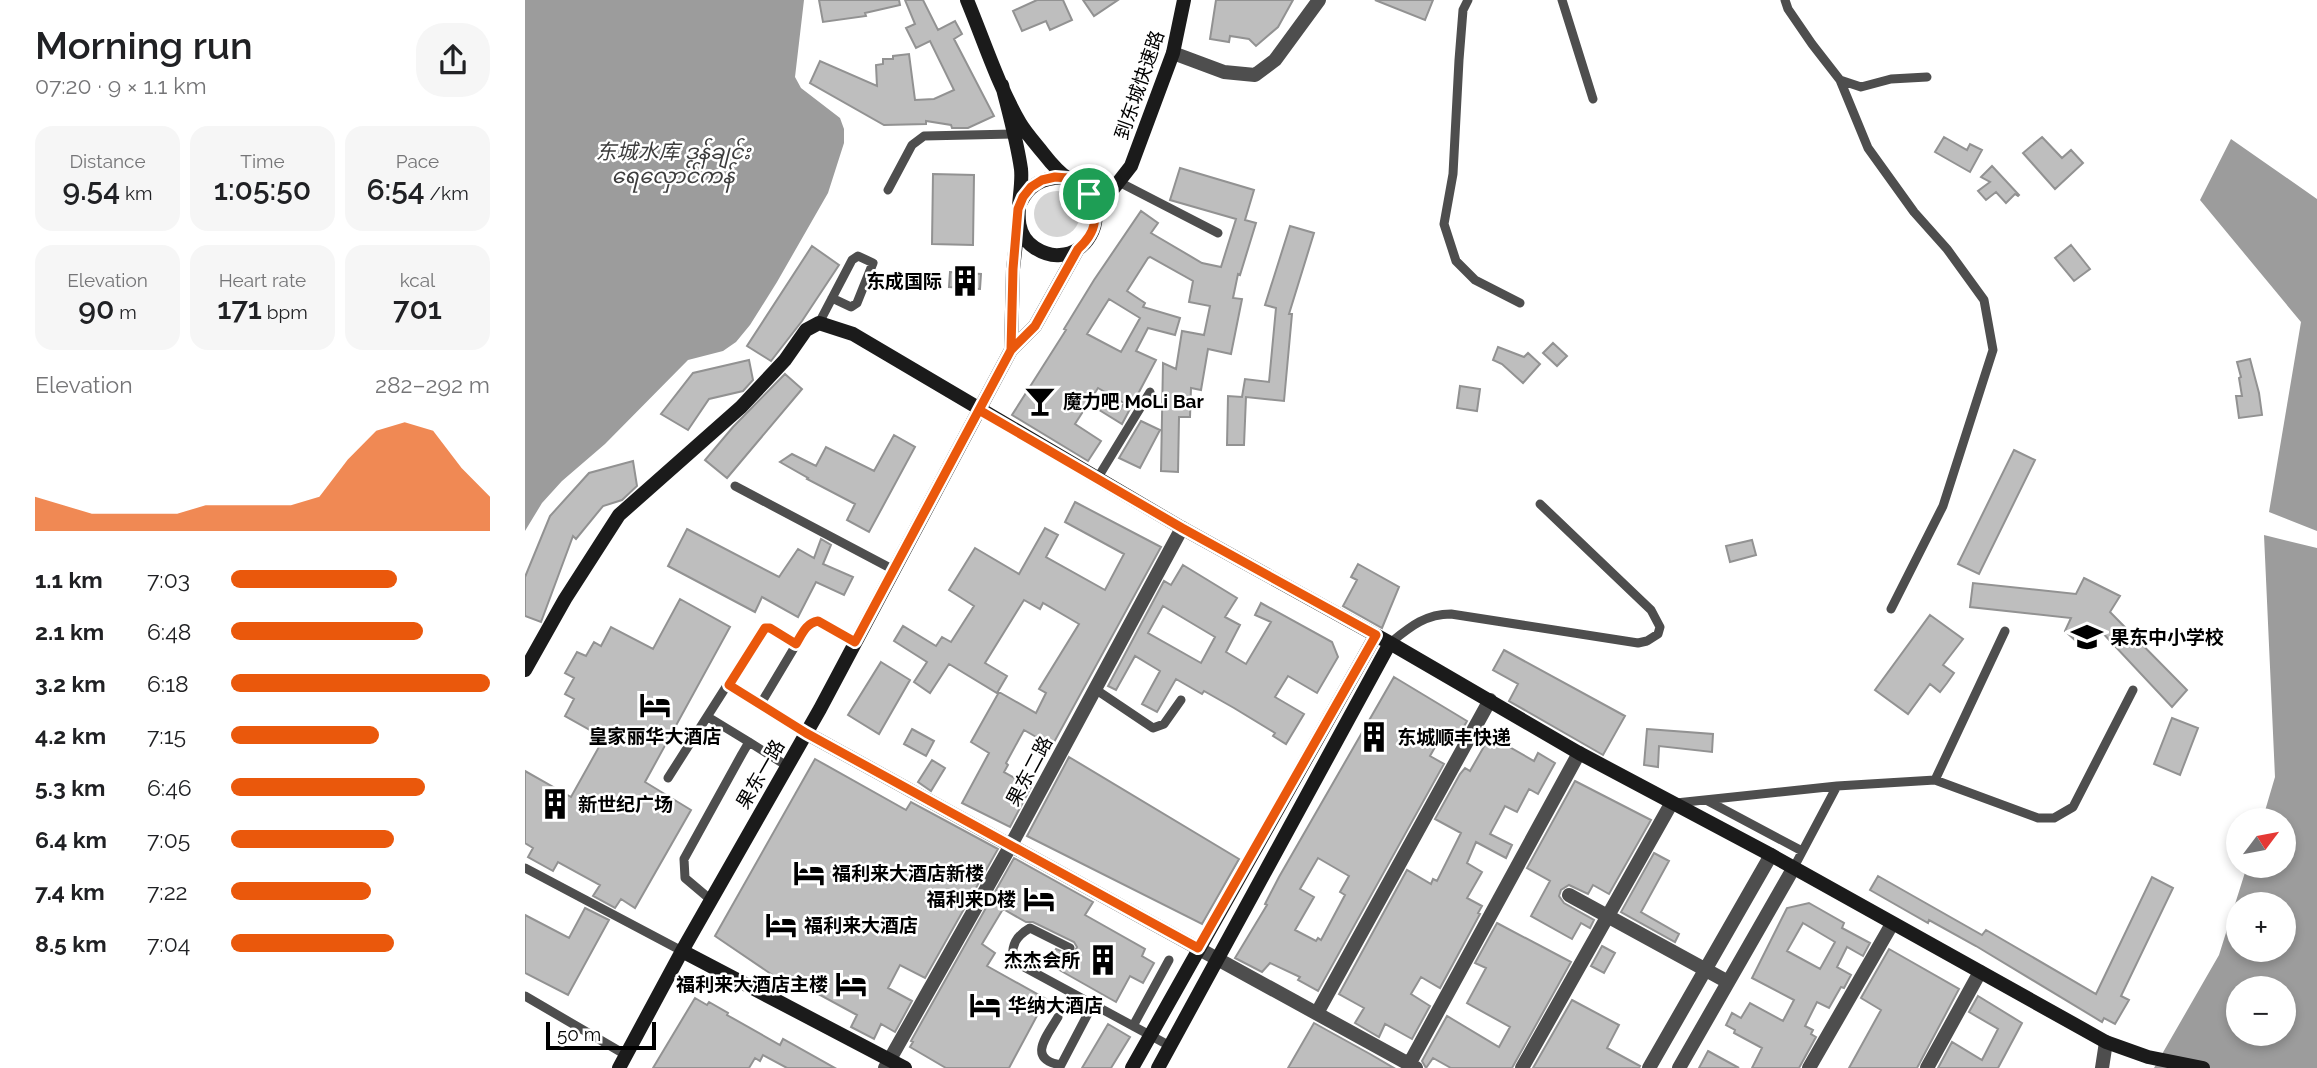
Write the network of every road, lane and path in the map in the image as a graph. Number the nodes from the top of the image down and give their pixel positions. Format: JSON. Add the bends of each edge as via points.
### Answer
{"nodes":[{"id":1,"x":967,"y":0,"type":"edge"},
{"id":2,"x":1184,"y":0,"type":"edge"},
{"id":3,"x":1319,"y":0,"type":"edge"},
{"id":4,"x":1468,"y":0,"type":"edge"},
{"id":5,"x":1562,"y":0,"type":"edge"},
{"id":6,"x":1784,"y":0,"type":"edge"},
{"id":7,"x":1173,"y":53,"type":"junction"},
{"id":8,"x":1927,"y":77,"type":"dead end"},
{"id":9,"x":1840,"y":80,"type":"junction"},
{"id":10,"x":1002,"y":85,"type":"junction"},
{"id":11,"x":1593,"y":99,"type":"dead end"},
{"id":12,"x":1013,"y":134,"type":"junction"},
{"id":13,"x":1068,"y":178,"type":"junction"},
{"id":14,"x":1119,"y":182,"type":"junction"},
{"id":15,"x":888,"y":190,"type":"dead end"},
{"id":16,"x":1021,"y":203,"type":"junction"},
{"id":17,"x":1095,"y":212,"type":"junction"},
{"id":18,"x":1019,"y":223,"type":"junction"},
{"id":19,"x":1218,"y":233,"type":"dead end"},
{"id":20,"x":1078,"y":249,"type":"junction"},
{"id":21,"x":832,"y":298,"type":"junction"},
{"id":22,"x":1520,"y":303,"type":"dead end"},
{"id":23,"x":819,"y":323,"type":"junction"},
{"id":24,"x":1011,"y":350,"type":"junction"},
{"id":25,"x":1150,"y":392,"type":"dead end"},
{"id":26,"x":979,"y":410,"type":"junction"},
{"id":27,"x":1097,"y":479,"type":"junction"},
{"id":28,"x":735,"y":486,"type":"dead end"},
{"id":29,"x":1540,"y":504,"type":"dead end"},
{"id":30,"x":1182,"y":528,"type":"junction"},
{"id":31,"x":894,"y":570,"type":"junction"},
{"id":32,"x":1891,"y":609,"type":"dead end"},
{"id":33,"x":2005,"y":631,"type":"dead end"},
{"id":34,"x":1376,"y":635,"type":"junction"},
{"id":35,"x":855,"y":642,"type":"junction"},
{"id":36,"x":1390,"y":643,"type":"junction"},
{"id":37,"x":796,"y":644,"type":"junction"},
{"id":38,"x":525,"y":670,"type":"edge"},
{"id":39,"x":729,"y":685,"type":"junction"},
{"id":40,"x":1095,"y":689,"type":"junction"},
{"id":41,"x":2133,"y":690,"type":"dead end"},
{"id":42,"x":1181,"y":700,"type":"dead end"},
{"id":43,"x":1490,"y":700,"type":"junction"},
{"id":44,"x":760,"y":705,"type":"junction"},
{"id":45,"x":708,"y":717,"type":"junction"},
{"id":46,"x":806,"y":733,"type":"junction"},
{"id":47,"x":749,"y":742,"type":"junction"},
{"id":48,"x":1579,"y":753,"type":"junction"},
{"id":49,"x":787,"y":766,"type":"junction"},
{"id":50,"x":668,"y":778,"type":"dead end"},
{"id":51,"x":1935,"y":780,"type":"junction"},
{"id":52,"x":1837,"y":786,"type":"junction"},
{"id":53,"x":1706,"y":800,"type":"junction"},
{"id":54,"x":1671,"y":804,"type":"junction"},
{"id":55,"x":1011,"y":845,"type":"junction"},
{"id":56,"x":1803,"y":851,"type":"junction"},
{"id":57,"x":1771,"y":855,"type":"junction"},
{"id":58,"x":525,"y":868,"type":"edge"},
{"id":59,"x":1793,"y":869,"type":"junction"},
{"id":60,"x":1569,"y":895,"type":"dead end"},
{"id":61,"x":711,"y":900,"type":"junction"},
{"id":62,"x":1608,"y":916,"type":"junction"},
{"id":63,"x":1892,"y":924,"type":"junction"},
{"id":64,"x":1070,"y":948,"type":"dead end"},
{"id":65,"x":1198,"y":948,"type":"junction"},
{"id":66,"x":682,"y":951,"type":"junction"},
{"id":67,"x":1218,"y":958,"type":"junction"},
{"id":68,"x":1169,"y":960,"type":"dead end"},
{"id":69,"x":1706,"y":969,"type":"junction"},
{"id":70,"x":1980,"y":972,"type":"junction"},
{"id":71,"x":1728,"y":982,"type":"junction"},
{"id":72,"x":525,"y":996,"type":"edge"},
{"id":73,"x":1093,"y":1004,"type":"junction"},
{"id":74,"x":1317,"y":1013,"type":"junction"},
{"id":75,"x":1058,"y":1017,"type":"dead end"},
{"id":76,"x":1133,"y":1026,"type":"junction"},
{"id":77,"x":1150,"y":1035,"type":"junction"},
{"id":78,"x":2106,"y":1042,"type":"junction"},
{"id":79,"x":1170,"y":1046,"type":"junction"},
{"id":80,"x":622,"y":1061,"type":"edge"},
{"id":81,"x":888,"y":1064,"type":"edge"},
{"id":82,"x":1410,"y":1067,"type":"edge"},
{"id":83,"x":905,"y":1068,"type":"edge"},
{"id":84,"x":1132,"y":1068,"type":"edge"},
{"id":85,"x":1158,"y":1068,"type":"edge"},
{"id":86,"x":1522,"y":1068,"type":"edge"},
{"id":87,"x":1649,"y":1068,"type":"edge"},
{"id":88,"x":1679,"y":1068,"type":"edge"},
{"id":89,"x":1809,"y":1068,"type":"edge"},
{"id":90,"x":1927,"y":1068,"type":"edge"},
{"id":91,"x":2102,"y":1068,"type":"edge"},
{"id":92,"x":2203,"y":1068,"type":"edge"}],
"edges":[{"from":1,"to":10,"type":"street"},
{"from":2,"to":7,"type":"street","name":"到东城快速路"},
{"from":3,"to":7,"type":"street","via":[[1275,60],[1255,75],[1224,72]]},
{"from":4,"to":22,"type":"lane","via":[[1463,10],[1453,174],[1444,224],[1456,261],[1475,280]]},
{"from":5,"to":11,"type":"lane"},
{"from":6,"to":9,"type":"lane"},
{"from":7,"to":14,"type":"street","name":"到东城快速路","via":[[1131,166]]},
{"from":8,"to":9,"type":"lane","via":[[1861,87]]},
{"from":9,"to":32,"type":"lane","via":[[1868,148],[1984,300],[1993,350],[1944,506]]},
{"from":10,"to":12,"type":"street"},
{"from":10,"to":13,"type":"street","via":[[1021,124]]},
{"from":12,"to":15,"type":"lane","via":[[924,136],[912,145]]},
{"from":12,"to":16,"type":"street","via":[[1021,171]]},
{"from":13,"to":16,"type":"street","via":[[1042,180]]},
{"from":13,"to":17,"type":"street","via":[[1089,194]]},
{"from":14,"to":17,"type":"street","name":"到东城快速路"},
{"from":14,"to":19,"type":"lane"},
{"from":16,"to":18,"type":"street"},
{"from":17,"to":20,"type":"street","via":[[1094,230]]},
{"from":18,"to":20,"type":"street","via":[[1023,235],[1041,252],[1054,255]]},
{"from":18,"to":24,"type":"street"},
{"from":20,"to":24,"type":"street","via":[[1035,326]]},
{"from":21,"to":21,"type":"lane","via":[[851,307],[857,303],[873,263],[854,257]]},
{"from":21,"to":23,"type":"lane"},
{"from":23,"to":26,"type":"street","via":[[853,334]]},
{"from":23,"to":38,"type":"street","via":[[806,330],[741,407],[619,515]]},
{"from":24,"to":26,"type":"street","name":"果东一路"},
{"from":25,"to":27,"type":"lane"},
{"from":26,"to":27,"type":"street"},
{"from":26,"to":31,"type":"street","name":"果东一路"},
{"from":27,"to":30,"type":"street"},
{"from":28,"to":31,"type":"lane"},
{"from":29,"to":36,"type":"lane","via":[[1651,610],[1660,627],[1658,634],[1638,643],[1436,614]]},
{"from":30,"to":34,"type":"street"},
{"from":30,"to":40,"type":"street","name":"果东二路"},
{"from":31,"to":35,"type":"street","name":"果东一路"},
{"from":33,"to":51,"type":"lane"},
{"from":34,"to":36,"type":"street"},
{"from":34,"to":65,"type":"street"},
{"from":35,"to":37,"type":"lane","via":[[818,621],[806,628]]},
{"from":35,"to":46,"type":"street","name":"果东一路"},
{"from":36,"to":43,"type":"street"},
{"from":36,"to":67,"type":"street"},
{"from":37,"to":39,"type":"lane","via":[[765,628]]},
{"from":37,"to":44,"type":"lane"},
{"from":39,"to":44,"type":"lane"},
{"from":39,"to":45,"type":"lane"},
{"from":40,"to":42,"type":"lane","via":[[1153,728],[1164,724]]},
{"from":40,"to":55,"type":"street","name":"果东二路"},
{"from":41,"to":51,"type":"lane","via":[[2073,807],[2054,818],[2038,818]]},
{"from":43,"to":48,"type":"street"},
{"from":43,"to":74,"type":"street"},
{"from":44,"to":46,"type":"lane"},
{"from":45,"to":47,"type":"lane"},
{"from":45,"to":50,"type":"lane"},
{"from":46,"to":49,"type":"street","name":"果东一路"},
{"from":46,"to":55,"type":"street"},
{"from":47,"to":49,"type":"lane"},
{"from":47,"to":61,"type":"lane","via":[[684,859],[685,878]]},
{"from":48,"to":54,"type":"street"},
{"from":48,"to":82,"type":"street"},
{"from":49,"to":61,"type":"street","name":"果东一路"},
{"from":51,"to":52,"type":"lane"},
{"from":52,"to":53,"type":"lane"},
{"from":52,"to":56,"type":"lane"},
{"from":53,"to":54,"type":"lane"},
{"from":53,"to":56,"type":"lane"},
{"from":54,"to":57,"type":"street"},
{"from":54,"to":62,"type":"street"},
{"from":55,"to":65,"type":"street"},
{"from":55,"to":81,"type":"street","name":"果东二路"},
{"from":56,"to":59,"type":"lane"},
{"from":57,"to":59,"type":"street"},
{"from":57,"to":69,"type":"street"},
{"from":58,"to":66,"type":"lane"},
{"from":59,"to":63,"type":"street"},
{"from":59,"to":71,"type":"street"},
{"from":60,"to":62,"type":"street"},
{"from":61,"to":66,"type":"street","name":"果东一路"},
{"from":62,"to":69,"type":"street"},
{"from":62,"to":86,"type":"street"},
{"from":63,"to":70,"type":"street"},
{"from":63,"to":89,"type":"street"},
{"from":64,"to":73,"type":"lane","via":[[1030,928],[1011,950],[1013,961]]},
{"from":65,"to":67,"type":"street"},
{"from":65,"to":77,"type":"street"},
{"from":66,"to":80,"type":"street","name":"果东一路"},
{"from":66,"to":81,"type":"street"},
{"from":67,"to":74,"type":"street"},
{"from":67,"to":79,"type":"street"},
{"from":68,"to":76,"type":"lane"},
{"from":69,"to":71,"type":"street"},
{"from":69,"to":87,"type":"street"},
{"from":70,"to":78,"type":"street"},
{"from":70,"to":90,"type":"street"},
{"from":71,"to":88,"type":"street"},
{"from":72,"to":80,"type":"lane"},
{"from":73,"to":75,"type":"lane","via":[[1061,1065],[1042,1057],[1041,1047]]},
{"from":73,"to":76,"type":"lane"},
{"from":74,"to":82,"type":"street"},
{"from":76,"to":77,"type":"lane"},
{"from":77,"to":79,"type":"lane"},
{"from":77,"to":84,"type":"street"},
{"from":78,"to":91,"type":"street"},
{"from":78,"to":92,"type":"street","via":[[2148,1057]]},
{"from":79,"to":85,"type":"street"},
{"from":81,"to":83,"type":"street"}]}
